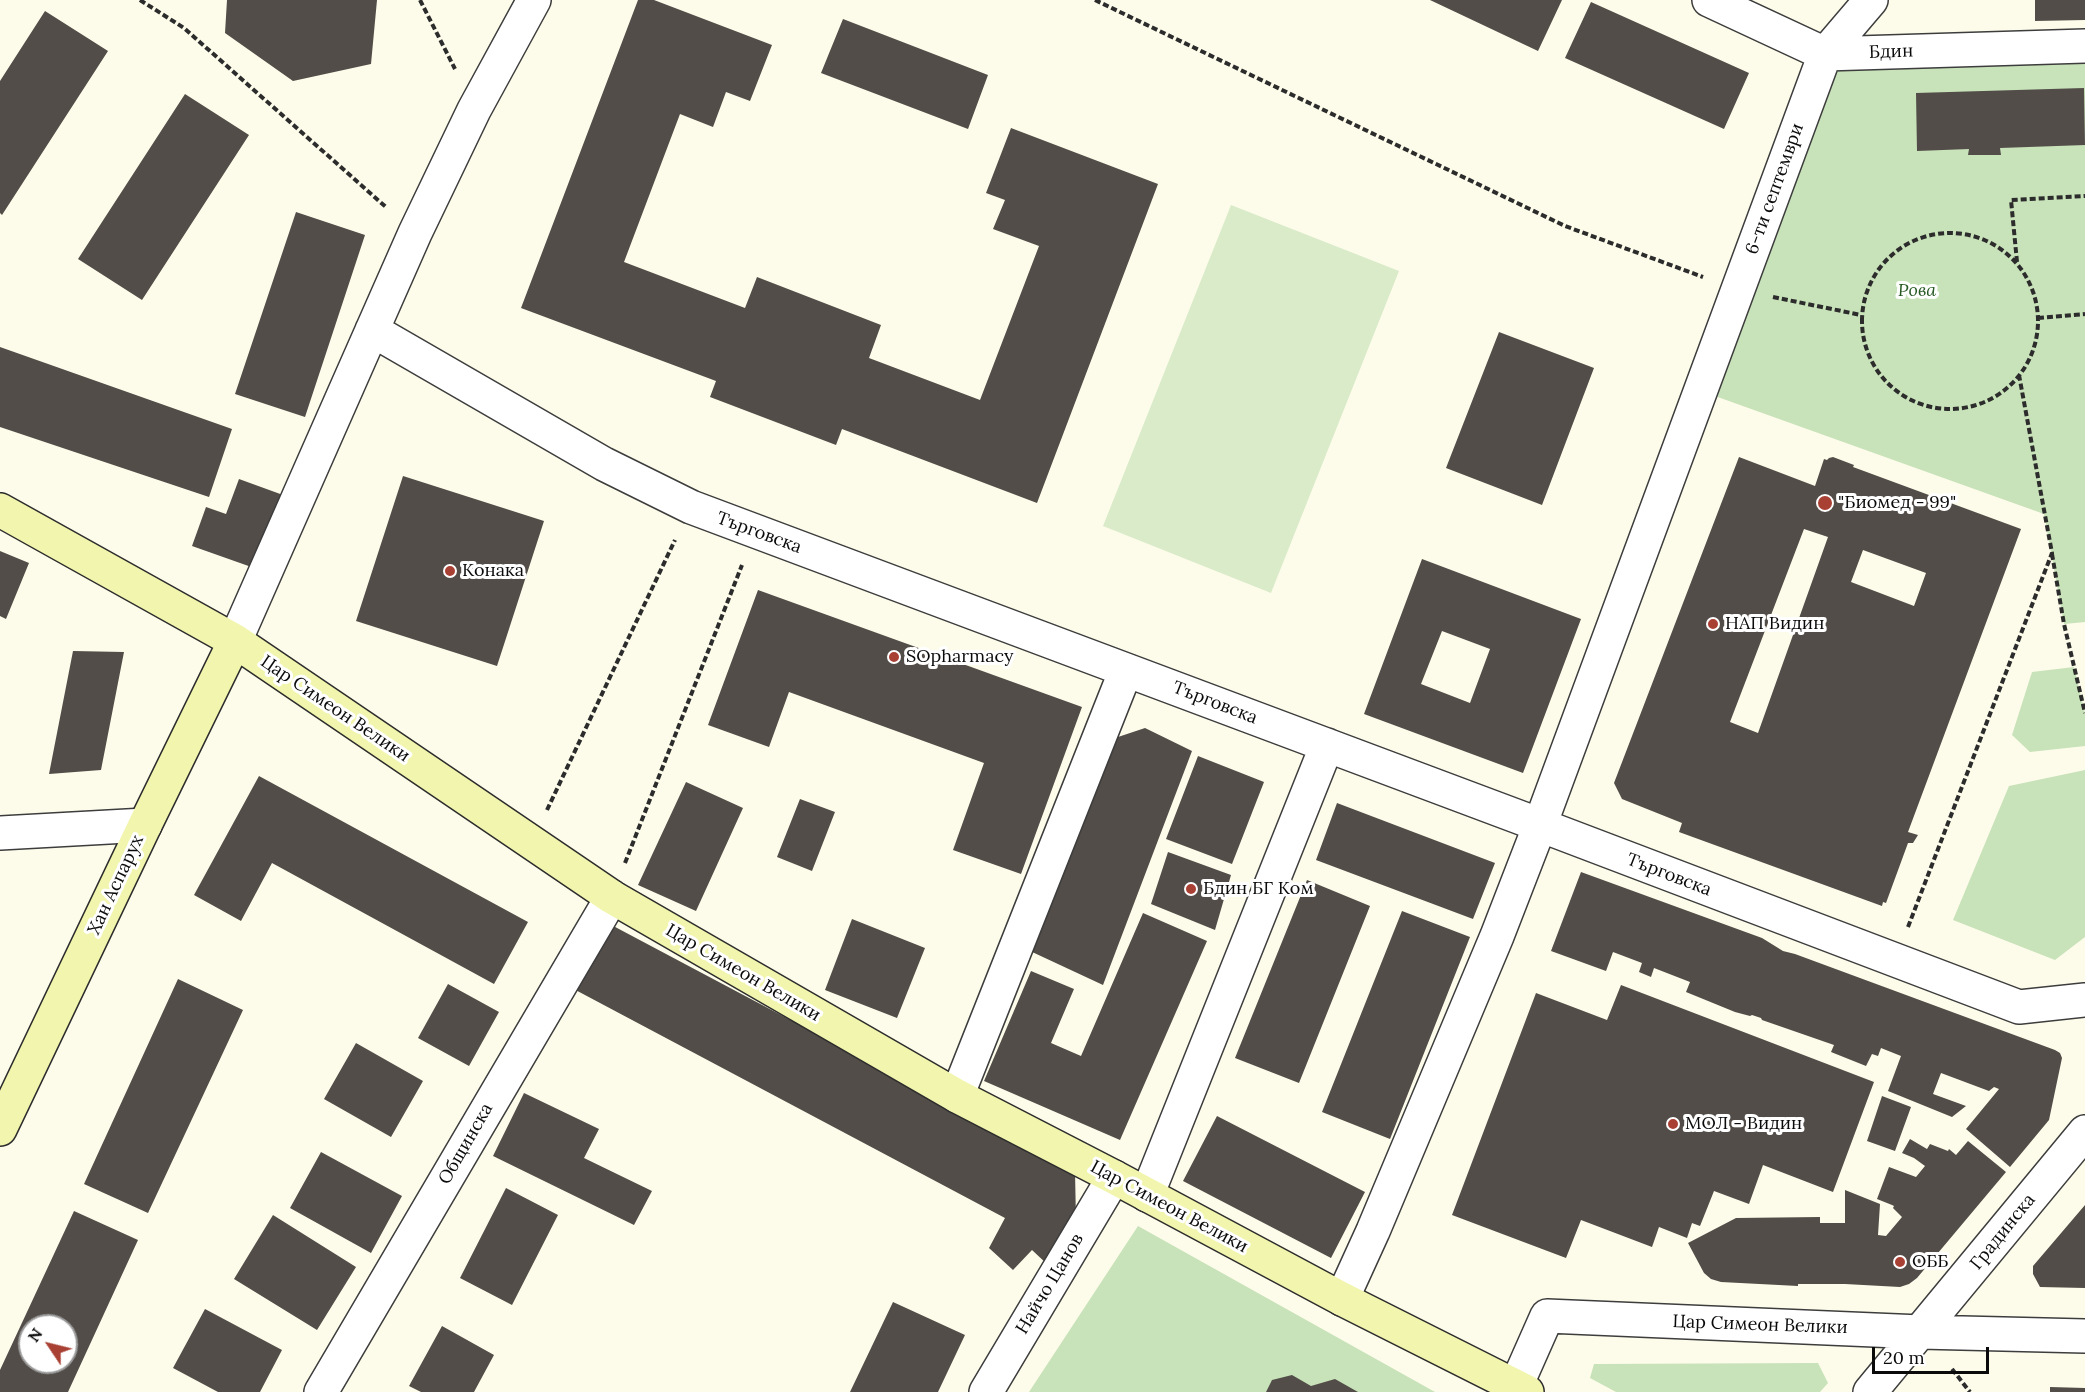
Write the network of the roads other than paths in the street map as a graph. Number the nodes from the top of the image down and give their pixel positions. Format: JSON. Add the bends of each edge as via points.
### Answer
{"nodes":[{"id":1,"x":534,"y":0,"type":"edge"},
{"id":2,"x":1709,"y":0,"type":"edge"},
{"id":3,"x":1871,"y":0,"type":"edge"},
{"id":4,"x":2085,"y":46,"type":"edge"},
{"id":5,"x":1826,"y":54,"type":"junction"},
{"id":6,"x":372,"y":330,"type":"junction"},
{"id":7,"x":0,"y":510,"type":"edge"},
{"id":8,"x":235,"y":641,"type":"junction"},
{"id":9,"x":1126,"y":670,"type":"junction"},
{"id":10,"x":1326,"y":745,"type":"junction"},
{"id":11,"x":145,"y":825,"type":"junction"},
{"id":12,"x":1540,"y":825,"type":"junction"},
{"id":13,"x":0,"y":833,"type":"edge"},
{"id":14,"x":612,"y":897,"type":"junction"},
{"id":15,"x":2084,"y":1001,"type":"edge"},
{"id":16,"x":957,"y":1096,"type":"junction"},
{"id":17,"x":0,"y":1129,"type":"edge"},
{"id":18,"x":2085,"y":1132,"type":"edge"},
{"id":19,"x":1114,"y":1177,"type":"junction"},
{"id":20,"x":1147,"y":1195,"type":"junction"},
{"id":21,"x":1342,"y":1299,"type":"junction"},
{"id":22,"x":1921,"y":1332,"type":"junction"},
{"id":23,"x":2085,"y":1336,"type":"edge"},
{"id":24,"x":1522,"y":1389,"type":"edge"},
{"id":25,"x":321,"y":1392,"type":"edge"},
{"id":26,"x":986,"y":1392,"type":"edge"},
{"id":27,"x":1870,"y":1392,"type":"edge"}],
"edges":[{"from":1,"to":6,"type":"street","via":[[474,110]]},
{"from":2,"to":5,"type":"street","name":"Бдин"},
{"from":3,"to":5,"type":"street","name":"6-ти септември"},
{"from":4,"to":5,"type":"street","name":"Бдин"},
{"from":5,"to":12,"type":"street","name":"6-ти септември"},
{"from":6,"to":8,"type":"street"},
{"from":6,"to":9,"type":"street","name":"Търговска","via":[[604,464],[690,507]]},
{"from":7,"to":8,"type":"street","name":"Цар Симеон Велики"},
{"from":8,"to":11,"type":"street","name":"Хан Аспарух"},
{"from":8,"to":14,"type":"street","name":"Цар Симеон Велики"},
{"from":9,"to":10,"type":"street","name":"Търговска"},
{"from":9,"to":16,"type":"street"},
{"from":10,"to":12,"type":"street","name":"Търговска"},
{"from":10,"to":20,"type":"street"},
{"from":11,"to":13,"type":"street"},
{"from":11,"to":17,"type":"street","name":"Хан Аспарух"},
{"from":12,"to":15,"type":"street","name":"Търговска","via":[[2019,1007]]},
{"from":12,"to":21,"type":"street","name":"6-ти септември","via":[[1497,936]]},
{"from":14,"to":16,"type":"street","name":"Цар Симеон Велики"},
{"from":14,"to":25,"type":"street","name":"Общинска"},
{"from":16,"to":19,"type":"street","name":"Цар Симеон Велики"},
{"from":18,"to":22,"type":"street","name":"Градинска"},
{"from":19,"to":20,"type":"street","name":"Цар Симеон Велики"},
{"from":19,"to":26,"type":"street","name":"Найчо Цанов"},
{"from":20,"to":21,"type":"street","name":"Цар Симеон Велики"},
{"from":21,"to":24,"type":"street","name":"Цар Симеон Велики"},
{"from":22,"to":23,"type":"street","name":"Цар Симеон Велики"},
{"from":22,"to":24,"type":"street","name":"Цар Симеон Велики","via":[[1547,1316]]},
{"from":22,"to":27,"type":"street","name":"Градинска"}]}
